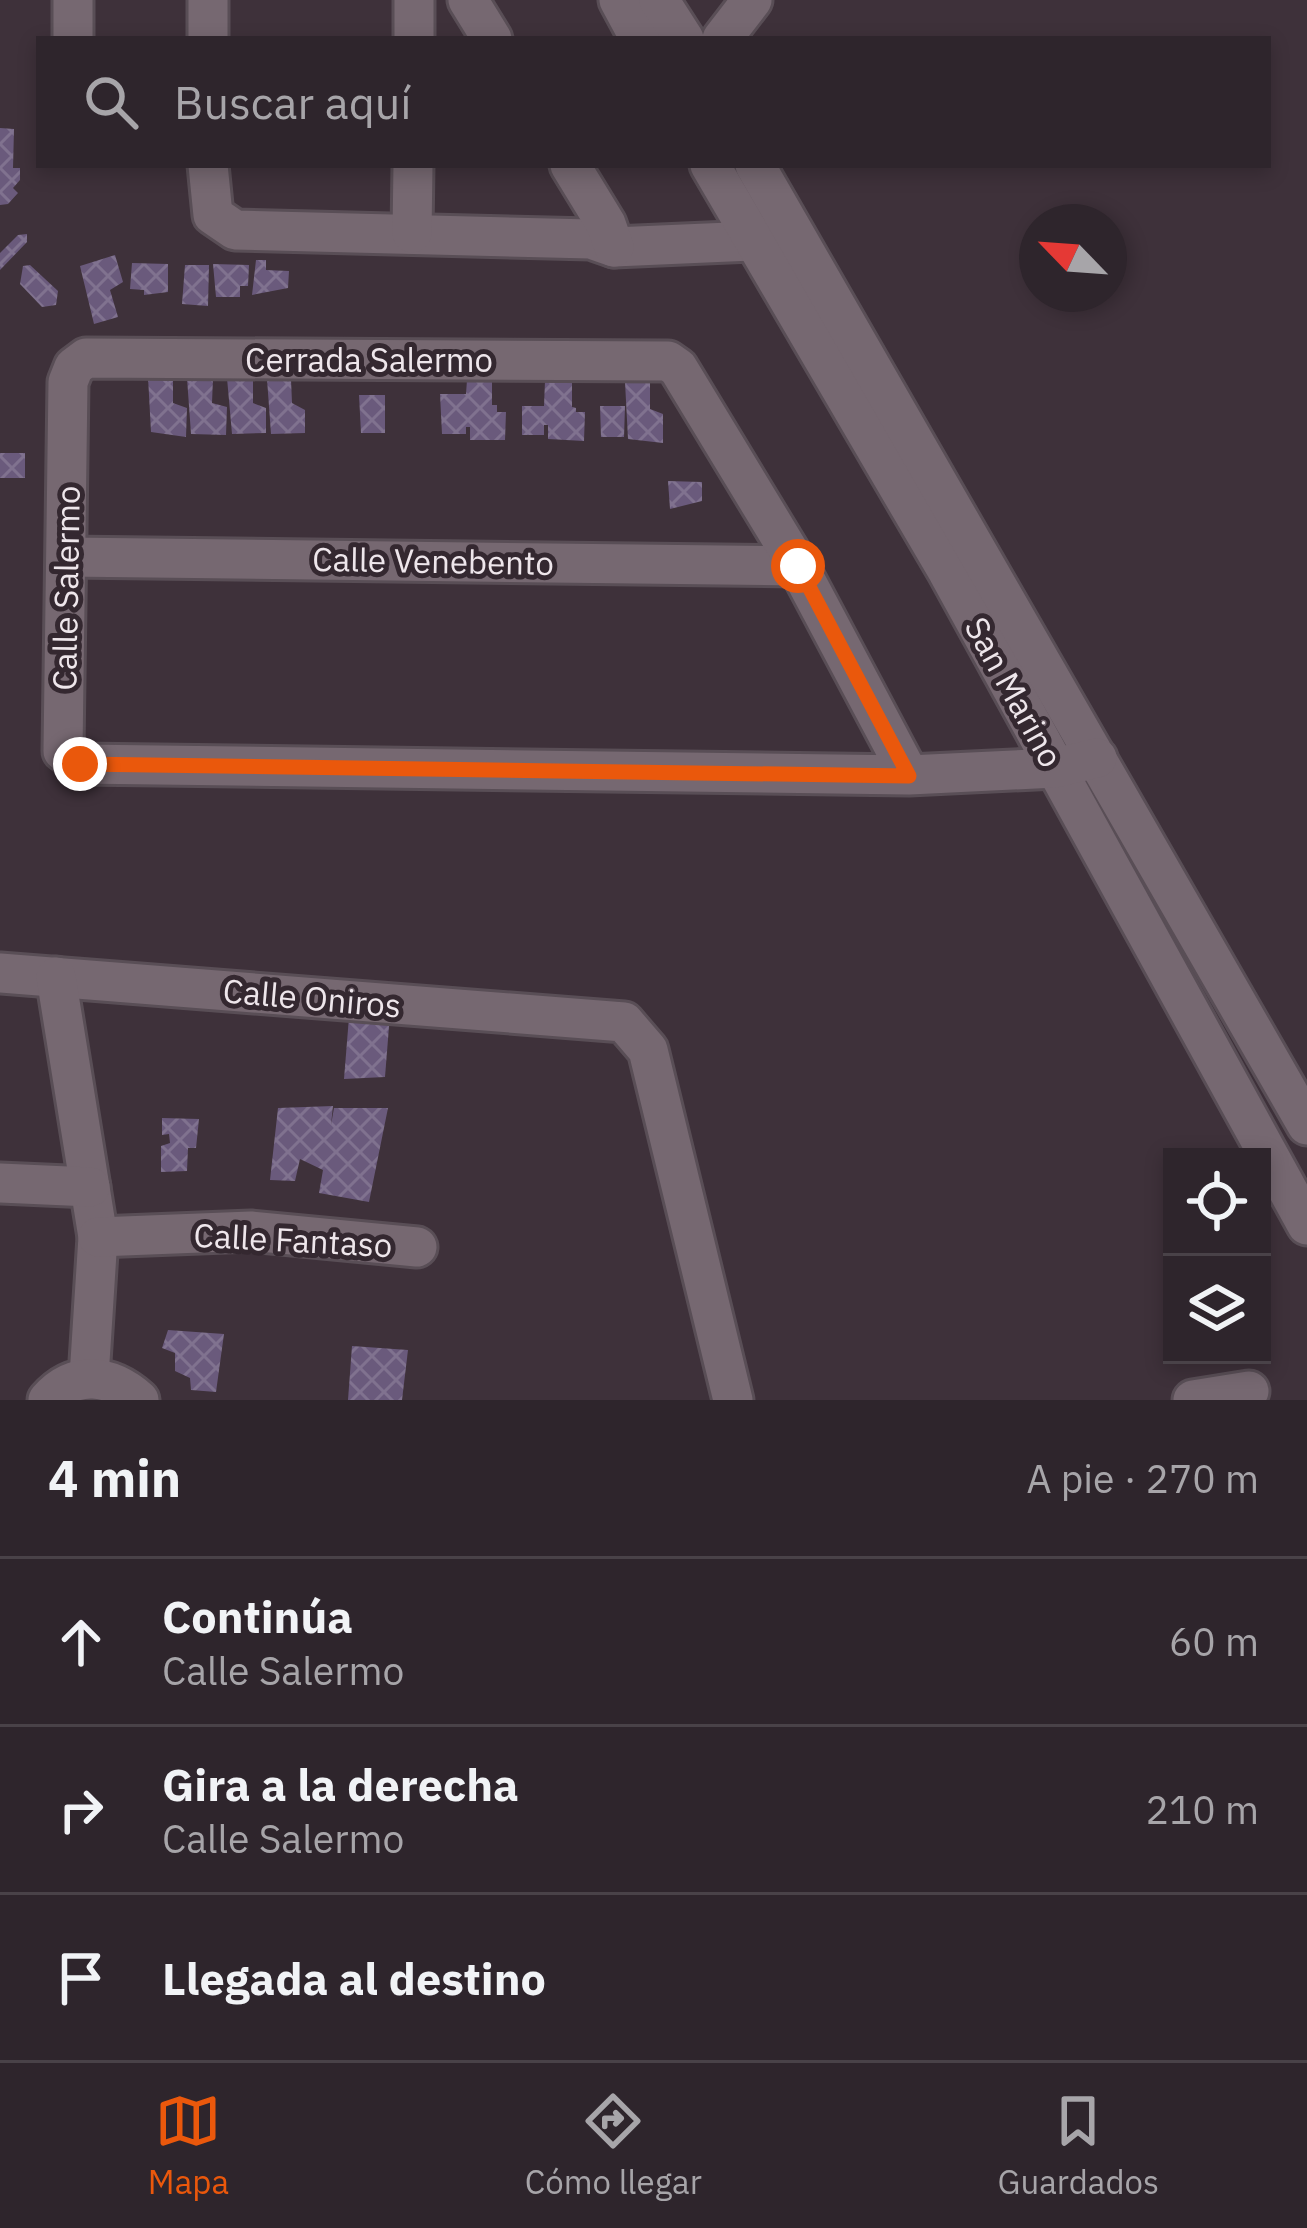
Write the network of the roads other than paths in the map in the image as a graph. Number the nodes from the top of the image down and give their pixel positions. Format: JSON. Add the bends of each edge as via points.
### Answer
{"nodes":[{"id":1,"x":74,"y":0,"type":"edge"},
{"id":2,"x":208,"y":0,"type":"edge"},
{"id":3,"x":414,"y":0,"type":"edge"},
{"id":4,"x":468,"y":0,"type":"edge"},
{"id":5,"x":619,"y":0,"type":"edge"},
{"id":6,"x":659,"y":0,"type":"edge"},
{"id":7,"x":752,"y":0,"type":"edge"},
{"id":8,"x":73,"y":36,"type":"edge"},
{"id":9,"x":208,"y":36,"type":"edge"},
{"id":10,"x":414,"y":36,"type":"edge"},
{"id":11,"x":490,"y":36,"type":"edge"},
{"id":12,"x":638,"y":36,"type":"edge"},
{"id":13,"x":682,"y":36,"type":"edge"},
{"id":14,"x":724,"y":36,"type":"edge"},
{"id":15,"x":208,"y":168,"type":"edge"},
{"id":16,"x":412,"y":168,"type":"edge"},
{"id":17,"x":571,"y":168,"type":"edge"},
{"id":18,"x":712,"y":168,"type":"edge"},
{"id":19,"x":757,"y":168,"type":"edge"},
{"id":20,"x":788,"y":224,"type":"junction"},
{"id":21,"x":746,"y":228,"type":"junction"},
{"id":22,"x":412,"y":233,"type":"junction"},
{"id":23,"x":604,"y":237,"type":"junction"},
{"id":24,"x":74,"y":367,"type":"joint"},
{"id":25,"x":67,"y":556,"type":"junction"},
{"id":26,"x":798,"y":566,"type":"junction"},
{"id":27,"x":1097,"y":758,"type":"junction"},
{"id":28,"x":1055,"y":768,"type":"junction"},
{"id":29,"x":909,"y":776,"type":"junction"},
{"id":30,"x":0,"y":973,"type":"edge"},
{"id":31,"x":56,"y":977,"type":"junction"},
{"id":32,"x":1307,"y":1125,"type":"edge"},
{"id":33,"x":0,"y":1183,"type":"edge"},
{"id":34,"x":90,"y":1187,"type":"junction"},
{"id":35,"x":1307,"y":1225,"type":"edge"},
{"id":36,"x":98,"y":1237,"type":"junction"},
{"id":37,"x":417,"y":1247,"type":"dead end"},
{"id":38,"x":89,"y":1377,"type":"junction"},
{"id":39,"x":1249,"y":1391,"type":"dead end"},
{"id":40,"x":47,"y":1400,"type":"edge"},
{"id":41,"x":139,"y":1400,"type":"edge"},
{"id":42,"x":733,"y":1400,"type":"edge"},
{"id":43,"x":1192,"y":1400,"type":"edge"}],
"edges":[{"from":1,"to":8,"type":"street"},
{"from":2,"to":9,"type":"street"},
{"from":3,"to":10,"type":"street"},
{"from":4,"to":11,"type":"street"},
{"from":5,"to":12,"type":"street"},
{"from":6,"to":13,"type":"street"},
{"from":7,"to":14,"type":"street"},
{"from":15,"to":22,"type":"street","via":[[213,215],[235,230]]},
{"from":16,"to":22,"type":"street"},
{"from":17,"to":23,"type":"street"},
{"from":18,"to":21,"type":"street","name":"San Marino"},
{"from":19,"to":20,"type":"street","name":"San Marino"},
{"from":20,"to":21,"type":"street"},
{"from":20,"to":27,"type":"street","name":"San Marino"},
{"from":21,"to":23,"type":"street"},
{"from":21,"to":28,"type":"street","name":"San Marino"},
{"from":22,"to":23,"type":"street"},
{"from":24,"to":25,"type":"street","name":"Calle Salermo"},
{"from":24,"to":26,"type":"street","name":"Cerrada Salermo","via":[[86,358],[668,361]]},
{"from":25,"to":26,"type":"street","name":"Calle Venebento"},
{"from":25,"to":29,"type":"street","name":"Calle Salermo","via":[[63,751],[80,764]]},
{"from":26,"to":29,"type":"street"},
{"from":27,"to":28,"type":"street","name":"Calle Salermo"},
{"from":27,"to":32,"type":"street","name":"San Marino"},
{"from":28,"to":29,"type":"street","name":"Calle Salermo"},
{"from":28,"to":35,"type":"street","name":"San Marino"},
{"from":30,"to":31,"type":"street","name":"Calle Oniros"},
{"from":31,"to":34,"type":"street"},
{"from":31,"to":42,"type":"street","name":"Calle Oniros","via":[[624,1022],[648,1050]]},
{"from":33,"to":34,"type":"street"},
{"from":34,"to":36,"type":"street"},
{"from":36,"to":37,"type":"street","name":"Calle Fantaso","via":[[250,1231]]},
{"from":36,"to":38,"type":"street"},
{"from":38,"to":40,"type":"street"},
{"from":38,"to":41,"type":"street","via":[[120,1383]]},
{"from":39,"to":43,"type":"street"}]}
